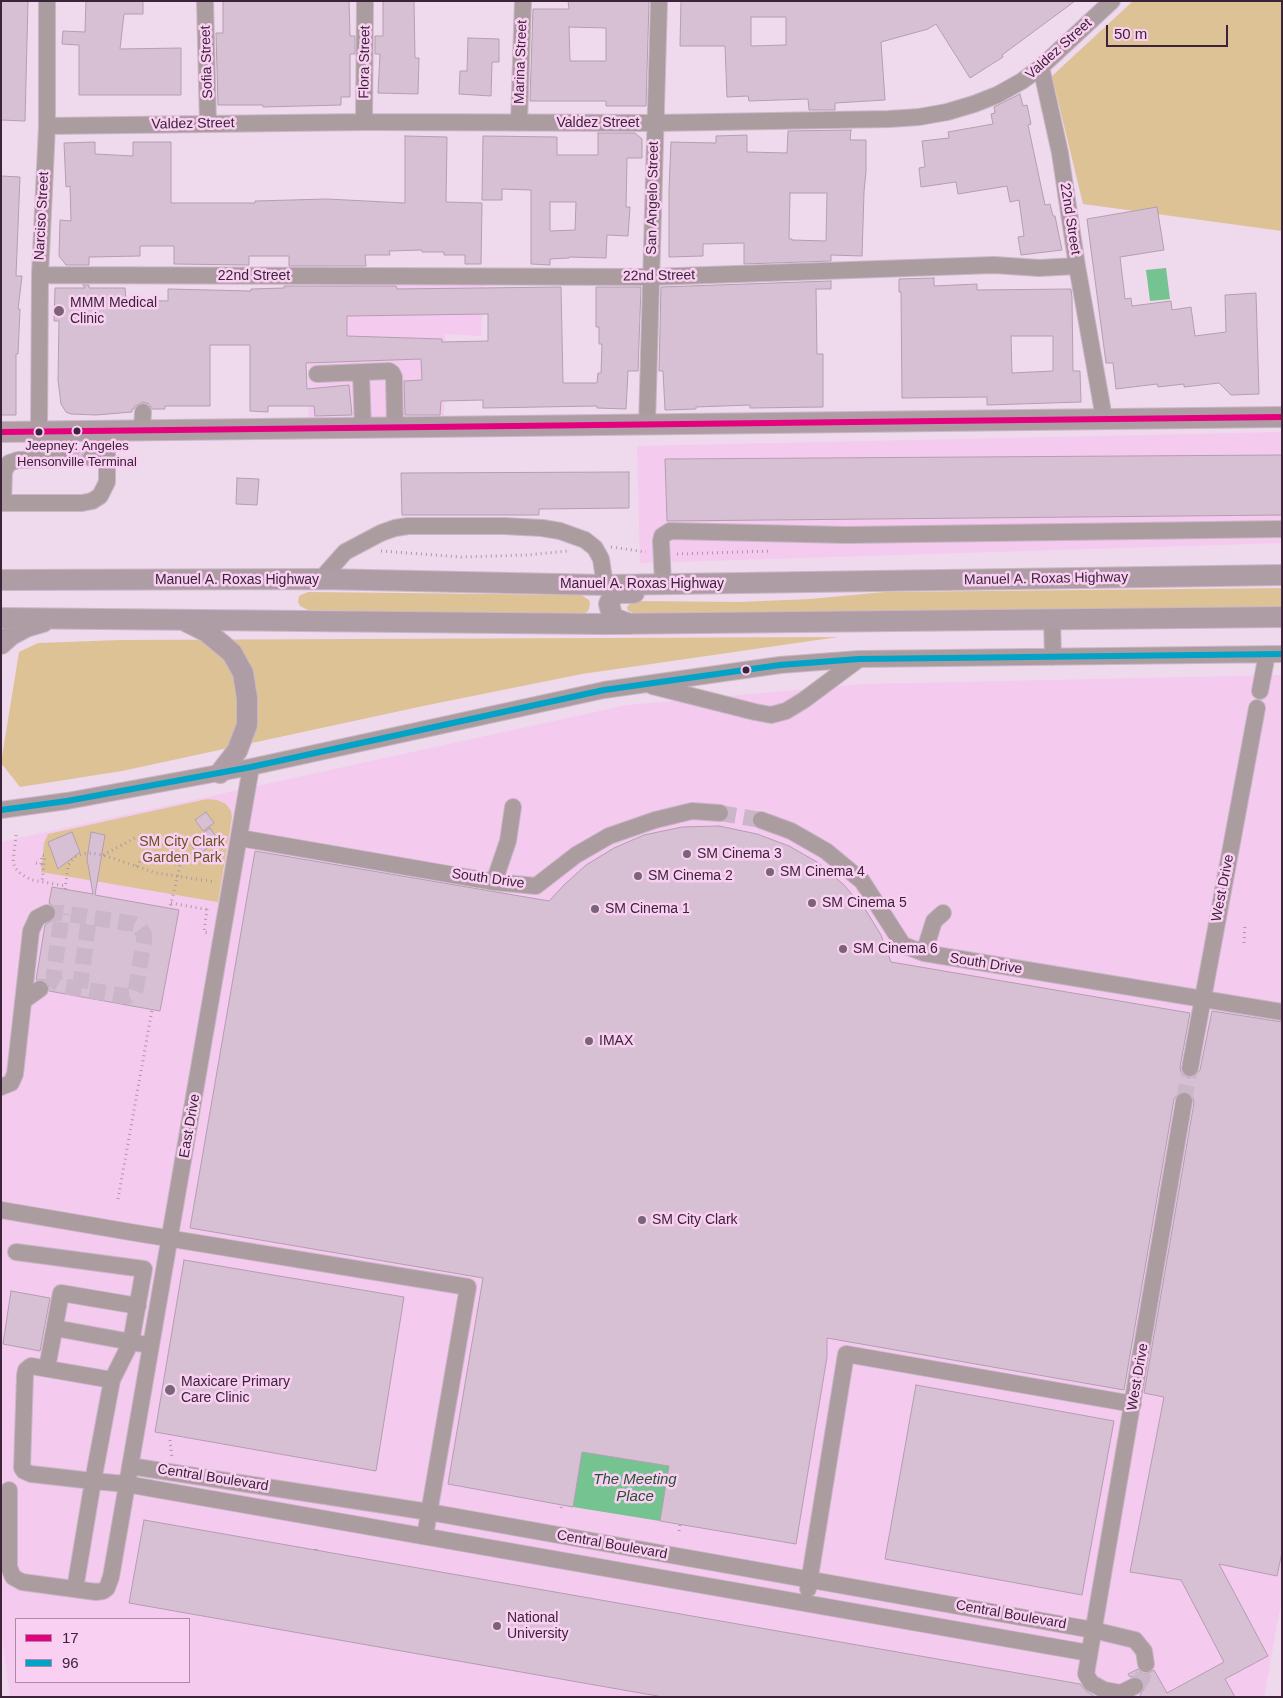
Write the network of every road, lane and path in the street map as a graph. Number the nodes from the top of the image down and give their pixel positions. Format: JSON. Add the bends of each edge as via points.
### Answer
{"nodes":[{"id":1,"x":47,"y":1,"type":"edge"},
{"id":2,"x":205,"y":1,"type":"edge"},
{"id":3,"x":365,"y":1,"type":"edge"},
{"id":4,"x":523,"y":1,"type":"edge"},
{"id":5,"x":659,"y":1,"type":"edge"},
{"id":6,"x":1112,"y":1,"type":"edge"},
{"id":7,"x":1041,"y":67,"type":"junction"},
{"id":8,"x":364,"y":122,"type":"junction"},
{"id":9,"x":519,"y":123,"type":"junction"},
{"id":10,"x":655,"y":123,"type":"junction"},
{"id":11,"x":208,"y":124,"type":"junction"},
{"id":12,"x":47,"y":126,"type":"junction"},
{"id":13,"x":1077,"y":266,"type":"junction"},
{"id":14,"x":40,"y":275,"type":"junction"},
{"id":15,"x":651,"y":277,"type":"junction"},
{"id":16,"x":361,"y":373,"type":"junction"},
{"id":17,"x":317,"y":374,"type":"dead end"},
{"id":18,"x":1282,"y":417,"type":"edge"},
{"id":19,"x":1104,"y":418,"type":"junction"},
{"id":20,"x":647,"y":424,"type":"junction"},
{"id":21,"x":395,"y":427,"type":"junction"},
{"id":22,"x":363,"y":428,"type":"junction"},
{"id":23,"x":39,"y":431,"type":"junction"},
{"id":24,"x":107,"y":431,"type":"junction"},
{"id":25,"x":1,"y":432,"type":"edge"},
{"id":26,"x":91,"y":458,"type":"tunnel mouth"},
{"id":27,"x":108,"y":458,"type":"junction"},
{"id":28,"x":62,"y":459,"type":"tunnel mouth"},
{"id":29,"x":2,"y":504,"type":"edge"},
{"id":30,"x":1282,"y":529,"type":"edge"},
{"id":31,"x":1282,"y":575,"type":"edge"},
{"id":32,"x":321,"y":579,"type":"junction"},
{"id":33,"x":1,"y":580,"type":"edge"},
{"id":34,"x":819,"y":583,"type":"junction"},
{"id":35,"x":663,"y":584,"type":"junction"},
{"id":36,"x":606,"y":585,"type":"junction"},
{"id":37,"x":1282,"y":616,"type":"edge"},
{"id":38,"x":58,"y":617,"type":"junction"},
{"id":39,"x":1,"y":618,"type":"edge"},
{"id":40,"x":179,"y":618,"type":"junction"},
{"id":41,"x":1052,"y":619,"type":"junction"},
{"id":42,"x":631,"y":624,"type":"junction"},
{"id":43,"x":1,"y":644,"type":"edge"},
{"id":44,"x":1274,"y":654,"type":"edge"},
{"id":45,"x":1053,"y":657,"type":"junction"},
{"id":46,"x":859,"y":659,"type":"junction"},
{"id":47,"x":643,"y":684,"type":"junction"},
{"id":48,"x":1260,"y":691,"type":"dead end"},
{"id":49,"x":1257,"y":708,"type":"dead end"},
{"id":50,"x":251,"y":767,"type":"junction"},
{"id":51,"x":220,"y":773,"type":"junction"},
{"id":52,"x":513,"y":807,"type":"dead end"},
{"id":53,"x":1,"y":810,"type":"edge"},
{"id":54,"x":720,"y":813,"type":"tunnel mouth"},
{"id":55,"x":761,"y":820,"type":"tunnel mouth"},
{"id":56,"x":16,"y":835,"type":"dead end"},
{"id":57,"x":240,"y":838,"type":"junction"},
{"id":58,"x":156,"y":841,"type":"junction"},
{"id":59,"x":103,"y":855,"type":"junction"},
{"id":60,"x":36,"y":863,"type":"dead end"},
{"id":61,"x":136,"y":866,"type":"junction"},
{"id":62,"x":177,"y":876,"type":"junction"},
{"id":63,"x":42,"y":882,"type":"junction"},
{"id":64,"x":494,"y":882,"type":"junction"},
{"id":65,"x":232,"y":884,"type":"junction"},
{"id":66,"x":171,"y":903,"type":"junction"},
{"id":67,"x":170,"y":908,"type":"dead end"},
{"id":68,"x":47,"y":913,"type":"dead end"},
{"id":69,"x":227,"y":913,"type":"junction"},
{"id":70,"x":943,"y":913,"type":"dead end"},
{"id":71,"x":1246,"y":923,"type":"dead end"},
{"id":72,"x":1244,"y":943,"type":"dead end"},
{"id":73,"x":924,"y":953,"type":"junction"},
{"id":74,"x":40,"y":990,"type":"dead end"},
{"id":75,"x":1203,"y":999,"type":"junction"},
{"id":76,"x":23,"y":1001,"type":"junction"},
{"id":77,"x":152,"y":1010,"type":"dead end"},
{"id":78,"x":1282,"y":1012,"type":"edge"},
{"id":79,"x":1190,"y":1068,"type":"tunnel mouth"},
{"id":80,"x":1,"y":1087,"type":"edge"},
{"id":81,"x":1184,"y":1100,"type":"tunnel mouth"},
{"id":82,"x":118,"y":1199,"type":"dead end"},
{"id":83,"x":1,"y":1210,"type":"edge"},
{"id":84,"x":170,"y":1239,"type":"junction"},
{"id":85,"x":16,"y":1252,"type":"dead end"},
{"id":86,"x":138,"y":1306,"type":"junction"},
{"id":87,"x":55,"y":1328,"type":"junction"},
{"id":88,"x":131,"y":1342,"type":"junction"},
{"id":89,"x":151,"y":1345,"type":"junction"},
{"id":90,"x":47,"y":1368,"type":"junction"},
{"id":91,"x":112,"y":1380,"type":"junction"},
{"id":92,"x":1133,"y":1404,"type":"junction"},
{"id":93,"x":130,"y":1466,"type":"junction"},
{"id":94,"x":92,"y":1481,"type":"junction"},
{"id":95,"x":126,"y":1484,"type":"junction"},
{"id":96,"x":9,"y":1490,"type":"dead end"},
{"id":97,"x":429,"y":1512,"type":"junction"},
{"id":98,"x":680,"y":1525,"type":"dead end"},
{"id":99,"x":679,"y":1531,"type":"dead end"},
{"id":100,"x":425,"y":1536,"type":"junction"},
{"id":101,"x":810,"y":1580,"type":"junction"},
{"id":102,"x":75,"y":1589,"type":"junction"},
{"id":103,"x":806,"y":1602,"type":"junction"},
{"id":104,"x":1093,"y":1630,"type":"junction"},
{"id":105,"x":1089,"y":1653,"type":"junction"},
{"id":106,"x":1146,"y":1664,"type":"dead end"},
{"id":107,"x":1135,"y":1686,"type":"dead end"}],
"edges":[{"from":1,"to":12,"type":"street","name":"Narciso Street"},
{"from":2,"to":11,"type":"street","name":"Sofia Street"},
{"from":3,"to":8,"type":"street","name":"Flora Street"},
{"from":4,"to":9,"type":"street","name":"Marina Street"},
{"from":5,"to":10,"type":"street","name":"San Angelo Street"},
{"from":6,"to":7,"type":"street","name":"Valdez Street"},
{"from":7,"to":10,"type":"street","name":"Valdez Street","via":[[998,95],[947,112],[919,117]]},
{"from":7,"to":13,"type":"street","name":"22nd Street","via":[[1060,153]]},
{"from":8,"to":9,"type":"street","name":"Valdez Street"},
{"from":8,"to":11,"type":"street","name":"Valdez Street"},
{"from":9,"to":10,"type":"street","name":"Valdez Street"},
{"from":10,"to":15,"type":"street","name":"San Angelo Street"},
{"from":11,"to":12,"type":"street","name":"Valdez Street"},
{"from":12,"to":14,"type":"street","name":"Narciso Street"},
{"from":13,"to":15,"type":"street","name":"22nd Street","via":[[994,265]]},
{"from":13,"to":19,"type":"street"},
{"from":14,"to":15,"type":"street","name":"22nd Street"},
{"from":14,"to":23,"type":"street","name":"Narciso Street"},
{"from":15,"to":20,"type":"street","name":"San Angelo Street"},
{"from":16,"to":17,"type":"street"},
{"from":16,"to":21,"type":"street","via":[[392,373]]},
{"from":16,"to":22,"type":"street"},
{"from":18,"to":19,"type":"main road"},
{"from":19,"to":20,"type":"main road"},
{"from":20,"to":21,"type":"main road"},
{"from":21,"to":22,"type":"main road"},
{"from":22,"to":24,"type":"main road","via":[[143,421]]},
{"from":23,"to":24,"type":"main road"},
{"from":23,"to":25,"type":"main road"},
{"from":24,"to":27,"type":"street"},
{"from":26,"to":27,"type":"street"},
{"from":27,"to":29,"type":"street","via":[[107,482],[100,496],[92,501]]},
{"from":28,"to":29,"type":"street","via":[[9,463],[4,471]]},
{"from":30,"to":35,"type":"street","via":[[846,535],[670,531],[662,536],[661,541]]},
{"from":31,"to":34,"type":"main road","name":"Manuel A. Roxas Highway"},
{"from":32,"to":33,"type":"main road","name":"Manuel A. Roxas Highway"},
{"from":32,"to":36,"type":"main road","name":"Manuel A. Roxas Highway"},
{"from":32,"to":36,"type":"street","via":[[345,552],[394,528],[504,526],[560,531],[584,540],[595,548],[601,559]]},
{"from":34,"to":35,"type":"main road","name":"Manuel A. Roxas Highway"},
{"from":34,"to":42,"type":"main road","via":[[804,590],[613,595],[609,604],[612,615]]},
{"from":35,"to":36,"type":"main road","name":"Manuel A. Roxas Highway"},
{"from":37,"to":41,"type":"main road"},
{"from":38,"to":39,"type":"main road"},
{"from":38,"to":40,"type":"main road"},
{"from":38,"to":43,"type":"main road","via":[[26,627]]},
{"from":40,"to":42,"type":"main road"},
{"from":40,"to":51,"type":"main road","via":[[207,632],[232,653],[243,673],[247,725],[237,751]]},
{"from":41,"to":42,"type":"main road"},
{"from":41,"to":45,"type":"street"},
{"from":44,"to":45,"type":"street"},
{"from":44,"to":48,"type":"street"},
{"from":45,"to":46,"type":"street"},
{"from":46,"to":47,"type":"street","via":[[780,665]]},
{"from":46,"to":47,"type":"street","via":[[786,711],[771,714]]},
{"from":47,"to":50,"type":"street"},
{"from":49,"to":75,"type":"street","name":"West Drive"},
{"from":50,"to":51,"type":"street"},
{"from":50,"to":57,"type":"street","name":"East Drive"},
{"from":51,"to":53,"type":"street"},
{"from":52,"to":64,"type":"street","via":[[508,841]]},
{"from":54,"to":64,"type":"street","name":"South Drive","via":[[692,811],[609,836],[576,855],[536,886]]},
{"from":55,"to":73,"type":"street","name":"South Drive","via":[[791,831],[826,851],[862,881],[904,945]]},
{"from":56,"to":63,"type":"path","via":[[15,868],[25,877]]},
{"from":57,"to":64,"type":"street","name":"South Drive"},
{"from":57,"to":65,"type":"street","name":"East Drive"},
{"from":58,"to":59,"type":"path","via":[[129,839]]},
{"from":58,"to":61,"type":"path"},
{"from":58,"to":62,"type":"path","via":[[177,854],[180,859]]},
{"from":59,"to":61,"type":"path"},
{"from":59,"to":63,"type":"path","via":[[91,853],[75,857],[68,866],[65,888]]},
{"from":60,"to":63,"type":"path","via":[[41,864],[42,855],[45,856]]},
{"from":61,"to":62,"type":"path"},
{"from":62,"to":65,"type":"path"},
{"from":62,"to":66,"type":"path"},
{"from":65,"to":69,"type":"street","name":"East Drive"},
{"from":66,"to":67,"type":"path"},
{"from":66,"to":69,"type":"path"},
{"from":68,"to":76,"type":"street","via":[[38,918],[30,931]]},
{"from":69,"to":84,"type":"street","name":"East Drive"},
{"from":70,"to":73,"type":"street","via":[[934,921]]},
{"from":71,"to":72,"type":"path"},
{"from":73,"to":75,"type":"street","name":"South Drive"},
{"from":74,"to":76,"type":"street"},
{"from":75,"to":78,"type":"street","name":"South Drive"},
{"from":75,"to":79,"type":"street","name":"West Drive"},
{"from":76,"to":80,"type":"street","via":[[15,1074],[12,1083]]},
{"from":77,"to":82,"type":"path"},
{"from":81,"to":92,"type":"street","name":"West Drive","via":[[1163,1258]]},
{"from":83,"to":84,"type":"street"},
{"from":84,"to":89,"type":"street","name":"East Drive"},
{"from":84,"to":97,"type":"street","via":[[468,1287]]},
{"from":85,"to":86,"type":"street","via":[[144,1268]]},
{"from":86,"to":87,"type":"street","via":[[61,1293]]},
{"from":86,"to":88,"type":"street"},
{"from":87,"to":88,"type":"street"},
{"from":87,"to":90,"type":"street"},
{"from":88,"to":89,"type":"street"},
{"from":88,"to":91,"type":"street"},
{"from":89,"to":93,"type":"street","name":"East Drive"},
{"from":90,"to":91,"type":"street"},
{"from":90,"to":94,"type":"street","name":"Central Boulevard","via":[[31,1366],[26,1370],[22,1468],[31,1474]]},
{"from":91,"to":94,"type":"street"},
{"from":92,"to":101,"type":"street","via":[[846,1354]]},
{"from":92,"to":104,"type":"street","name":"West Drive"},
{"from":93,"to":95,"type":"street","name":"East Drive"},
{"from":93,"to":97,"type":"street","name":"Central Boulevard"},
{"from":94,"to":95,"type":"street","name":"Central Boulevard"},
{"from":94,"to":102,"type":"street"},
{"from":95,"to":100,"type":"street","name":"Central Boulevard"},
{"from":95,"to":102,"type":"street","name":"East Drive","via":[[107,1588],[96,1592]]},
{"from":96,"to":102,"type":"street","via":[[9,1567],[14,1577],[22,1582]]},
{"from":97,"to":100,"type":"street"},
{"from":97,"to":101,"type":"street","name":"Central Boulevard"},
{"from":98,"to":99,"type":"path"},
{"from":100,"to":103,"type":"street","name":"Central Boulevard"},
{"from":101,"to":103,"type":"street"},
{"from":101,"to":104,"type":"street","name":"Central Boulevard"},
{"from":103,"to":105,"type":"street","name":"Central Boulevard"},
{"from":104,"to":105,"type":"street","name":"West Drive"},
{"from":104,"to":106,"type":"street","name":"Central Boulevard","via":[[1135,1640],[1144,1651]]},
{"from":105,"to":107,"type":"street","name":"West Drive","via":[[1086,1674],[1091,1683],[1104,1690],[1121,1693]]}]}
